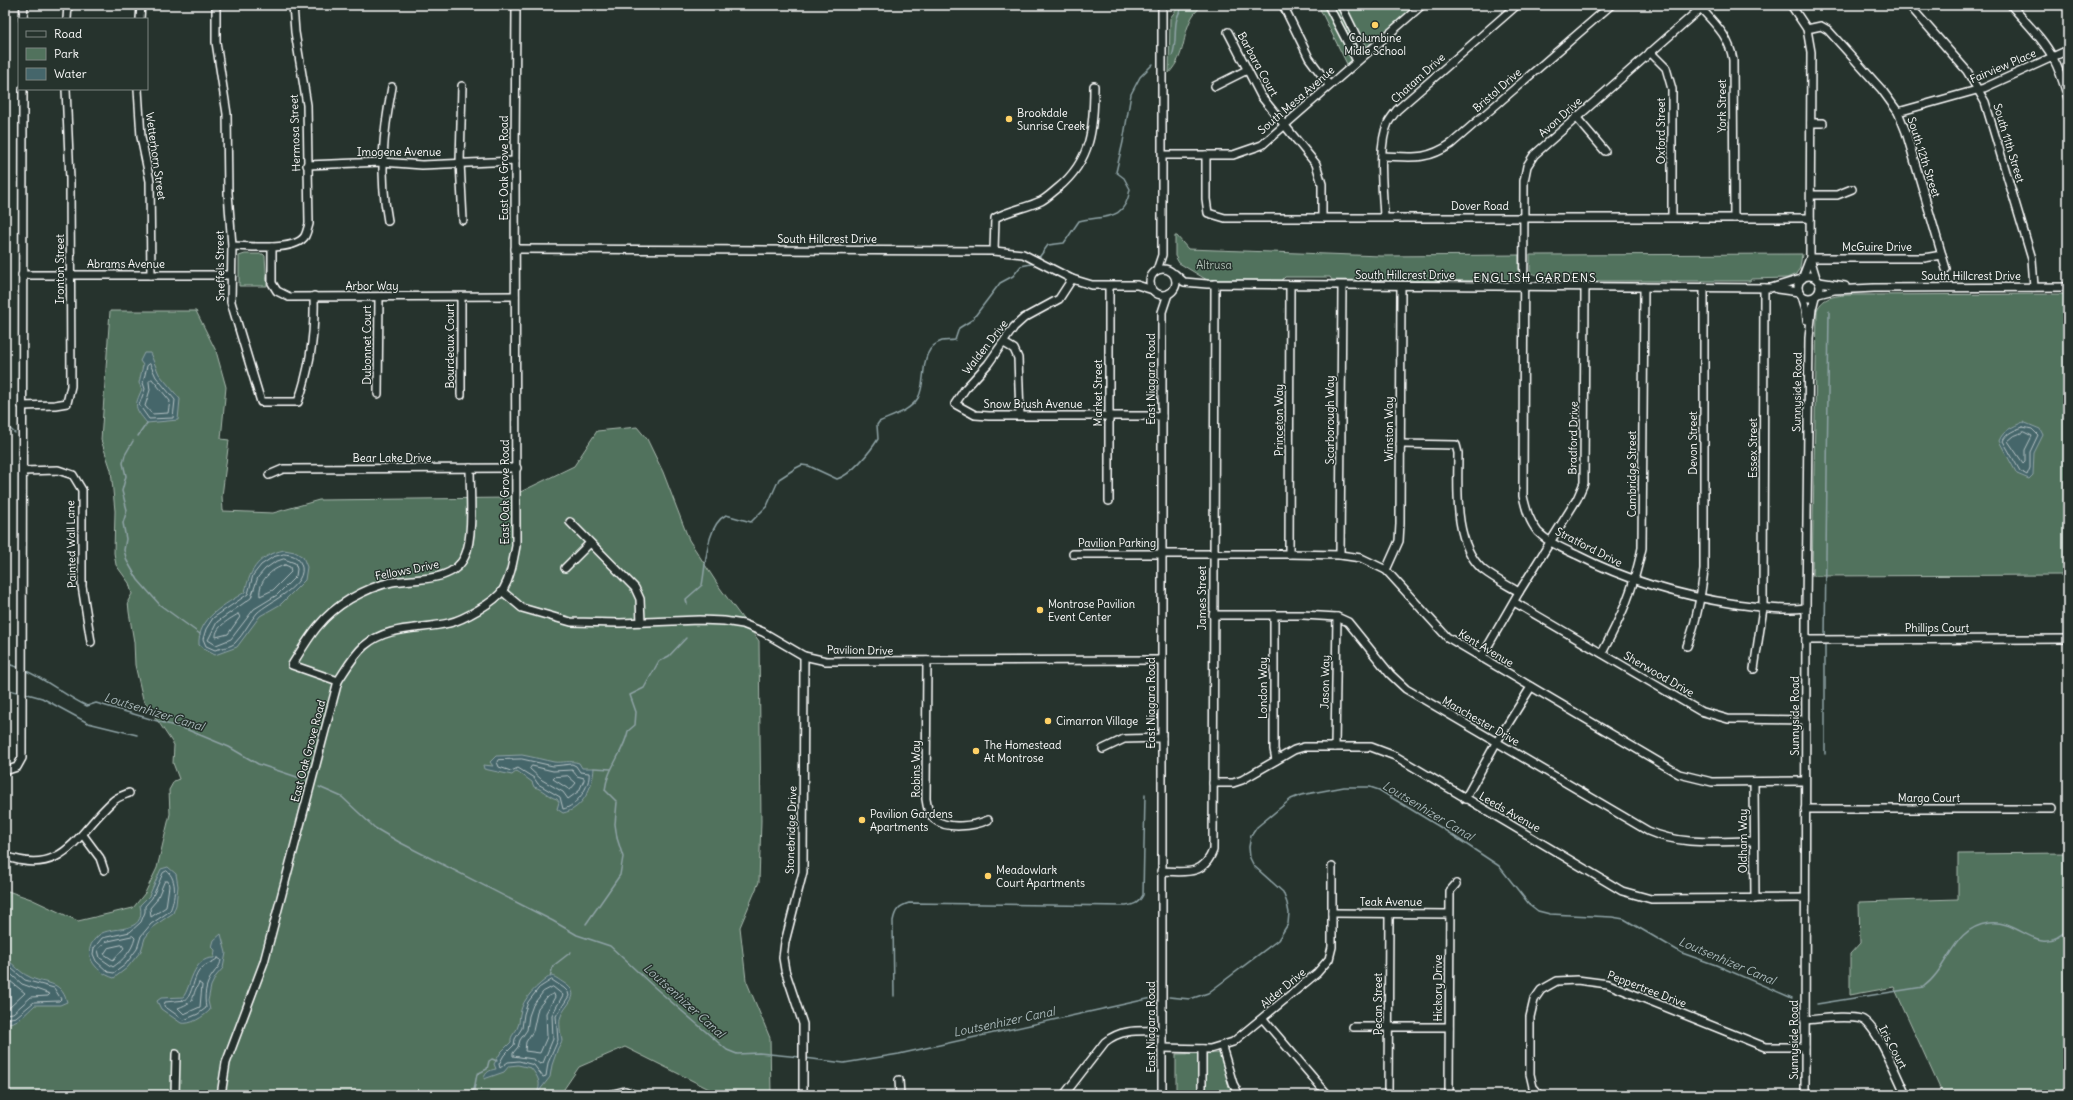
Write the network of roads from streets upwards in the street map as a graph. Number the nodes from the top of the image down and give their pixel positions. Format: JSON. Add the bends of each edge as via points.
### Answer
{"nodes":[{"id":1,"x":24,"y":5,"type":"edge"},
{"id":2,"x":68,"y":5,"type":"edge"},
{"id":3,"x":141,"y":5,"type":"edge"},
{"id":4,"x":216,"y":5,"type":"edge"},
{"id":5,"x":293,"y":5,"type":"edge"},
{"id":6,"x":516,"y":5,"type":"edge"},
{"id":7,"x":1162,"y":5,"type":"edge"},
{"id":8,"x":1283,"y":5,"type":"edge"},
{"id":9,"x":1328,"y":5,"type":"edge"},
{"id":10,"x":1341,"y":5,"type":"edge"},
{"id":11,"x":1422,"y":5,"type":"edge"},
{"id":12,"x":1517,"y":5,"type":"edge"},
{"id":13,"x":1611,"y":5,"type":"edge"},
{"id":14,"x":1791,"y":5,"type":"edge"},
{"id":15,"x":1909,"y":5,"type":"edge"},
{"id":16,"x":2011,"y":5,"type":"edge"},
{"id":17,"x":1699,"y":6,"type":"edge"},
{"id":18,"x":23,"y":18,"type":"edge"},
{"id":19,"x":67,"y":18,"type":"edge"},
{"id":20,"x":140,"y":18,"type":"edge"},
{"id":21,"x":1807,"y":29,"type":"junction"},
{"id":22,"x":1228,"y":32,"type":"dead end"},
{"id":23,"x":2068,"y":50,"type":"edge"},
{"id":24,"x":1650,"y":52,"type":"junction"},
{"id":25,"x":1365,"y":54,"type":"junction"},
{"id":26,"x":2053,"y":57,"type":"junction"},
{"id":27,"x":1357,"y":61,"type":"junction"},
{"id":28,"x":1247,"y":70,"type":"junction"},
{"id":29,"x":1329,"y":85,"type":"junction"},
{"id":30,"x":462,"y":86,"type":"dead end"},
{"id":31,"x":1094,"y":86,"type":"dead end"},
{"id":32,"x":1215,"y":86,"type":"dead end"},
{"id":33,"x":392,"y":87,"type":"dead end"},
{"id":34,"x":1979,"y":89,"type":"junction"},
{"id":35,"x":23,"y":90,"type":"edge"},
{"id":36,"x":66,"y":90,"type":"edge"},
{"id":37,"x":138,"y":90,"type":"edge"},
{"id":38,"x":2068,"y":98,"type":"edge"},
{"id":39,"x":1898,"y":112,"type":"junction"},
{"id":40,"x":1576,"y":117,"type":"junction"},
{"id":41,"x":1811,"y":123,"type":"junction"},
{"id":42,"x":1823,"y":123,"type":"dead end"},
{"id":43,"x":1284,"y":126,"type":"junction"},
{"id":44,"x":1605,"y":151,"type":"dead end"},
{"id":45,"x":1163,"y":155,"type":"junction"},
{"id":46,"x":1206,"y":155,"type":"junction"},
{"id":47,"x":1383,"y":156,"type":"junction"},
{"id":48,"x":515,"y":161,"type":"junction"},
{"id":49,"x":382,"y":162,"type":"junction"},
{"id":50,"x":460,"y":162,"type":"junction"},
{"id":51,"x":307,"y":165,"type":"junction"},
{"id":52,"x":1852,"y":189,"type":"dead end"},
{"id":53,"x":1811,"y":195,"type":"junction"},
{"id":54,"x":1322,"y":217,"type":"junction"},
{"id":55,"x":1384,"y":217,"type":"junction"},
{"id":56,"x":1525,"y":217,"type":"junction"},
{"id":57,"x":1672,"y":217,"type":"junction"},
{"id":58,"x":1734,"y":218,"type":"junction"},
{"id":59,"x":1810,"y":218,"type":"junction"},
{"id":60,"x":463,"y":220,"type":"dead end"},
{"id":61,"x":388,"y":222,"type":"dead end"},
{"id":62,"x":1162,"y":242,"type":"junction"},
{"id":63,"x":232,"y":246,"type":"junction"},
{"id":64,"x":272,"y":247,"type":"junction"},
{"id":65,"x":515,"y":249,"type":"junction"},
{"id":66,"x":994,"y":251,"type":"junction"},
{"id":67,"x":1942,"y":255,"type":"junction"},
{"id":68,"x":1810,"y":258,"type":"junction"},
{"id":69,"x":1946,"y":269,"type":"dead end"},
{"id":70,"x":1154,"y":272,"type":"junction"},
{"id":71,"x":1174,"y":273,"type":"junction"},
{"id":72,"x":22,"y":275,"type":"junction"},
{"id":73,"x":152,"y":275,"type":"junction"},
{"id":74,"x":231,"y":275,"type":"junction"},
{"id":75,"x":72,"y":276,"type":"junction"},
{"id":76,"x":1072,"y":279,"type":"junction"},
{"id":77,"x":1801,"y":279,"type":"junction"},
{"id":78,"x":1817,"y":280,"type":"junction"},
{"id":79,"x":1131,"y":284,"type":"junction"},
{"id":80,"x":1211,"y":284,"type":"junction"},
{"id":81,"x":1290,"y":285,"type":"junction"},
{"id":82,"x":1109,"y":286,"type":"junction"},
{"id":83,"x":1342,"y":286,"type":"junction"},
{"id":84,"x":1401,"y":286,"type":"junction"},
{"id":85,"x":1524,"y":286,"type":"junction"},
{"id":86,"x":1585,"y":286,"type":"junction"},
{"id":87,"x":1644,"y":286,"type":"junction"},
{"id":88,"x":1704,"y":287,"type":"junction"},
{"id":89,"x":2034,"y":287,"type":"junction"},
{"id":90,"x":2068,"y":287,"type":"edge"},
{"id":91,"x":1767,"y":288,"type":"junction"},
{"id":92,"x":1874,"y":288,"type":"junction"},
{"id":93,"x":1154,"y":291,"type":"junction"},
{"id":94,"x":1170,"y":293,"type":"junction"},
{"id":95,"x":1801,"y":294,"type":"junction"},
{"id":96,"x":1817,"y":295,"type":"junction"},
{"id":97,"x":314,"y":296,"type":"junction"},
{"id":98,"x":515,"y":296,"type":"junction"},
{"id":99,"x":461,"y":297,"type":"junction"},
{"id":100,"x":379,"y":298,"type":"junction"},
{"id":101,"x":1162,"y":312,"type":"junction"},
{"id":102,"x":1809,"y":338,"type":"junction"},
{"id":103,"x":1004,"y":343,"type":"junction"},
{"id":104,"x":378,"y":394,"type":"dead end"},
{"id":105,"x":461,"y":395,"type":"dead end"},
{"id":106,"x":955,"y":404,"type":"joint"},
{"id":107,"x":22,"y":406,"type":"junction"},
{"id":108,"x":1020,"y":415,"type":"junction"},
{"id":109,"x":1110,"y":416,"type":"junction"},
{"id":110,"x":1162,"y":416,"type":"junction"},
{"id":111,"x":1400,"y":444,"type":"junction"},
{"id":112,"x":470,"y":468,"type":"junction"},
{"id":113,"x":517,"y":468,"type":"junction"},
{"id":114,"x":23,"y":471,"type":"junction"},
{"id":115,"x":269,"y":475,"type":"dead end"},
{"id":116,"x":1109,"y":501,"type":"dead end"},
{"id":117,"x":570,"y":522,"type":"dead end"},
{"id":118,"x":1551,"y":542,"type":"junction"},
{"id":119,"x":590,"y":543,"type":"junction"},
{"id":120,"x":1073,"y":554,"type":"dead end"},
{"id":121,"x":1162,"y":554,"type":"junction"},
{"id":122,"x":1213,"y":554,"type":"junction"},
{"id":123,"x":1289,"y":554,"type":"junction"},
{"id":124,"x":1340,"y":555,"type":"junction"},
{"id":125,"x":565,"y":568,"type":"dead end"},
{"id":126,"x":1386,"y":570,"type":"junction"},
{"id":127,"x":1635,"y":581,"type":"junction"},
{"id":128,"x":502,"y":591,"type":"junction"},
{"id":129,"x":1519,"y":592,"type":"junction"},
{"id":130,"x":1701,"y":599,"type":"junction"},
{"id":131,"x":1514,"y":602,"type":"junction"},
{"id":132,"x":1763,"y":608,"type":"junction"},
{"id":133,"x":1806,"y":608,"type":"junction"},
{"id":134,"x":1212,"y":615,"type":"junction"},
{"id":135,"x":1274,"y":615,"type":"junction"},
{"id":136,"x":1337,"y":617,"type":"junction"},
{"id":137,"x":641,"y":622,"type":"junction"},
{"id":138,"x":2068,"y":639,"type":"edge"},
{"id":139,"x":1806,"y":640,"type":"junction"},
{"id":140,"x":91,"y":642,"type":"dead end"},
{"id":141,"x":1687,"y":646,"type":"dead end"},
{"id":142,"x":1602,"y":653,"type":"junction"},
{"id":143,"x":804,"y":656,"type":"junction"},
{"id":144,"x":1481,"y":658,"type":"junction"},
{"id":145,"x":1162,"y":660,"type":"junction"},
{"id":146,"x":927,"y":661,"type":"junction"},
{"id":147,"x":1754,"y":669,"type":"dead end"},
{"id":148,"x":338,"y":681,"type":"junction"},
{"id":149,"x":1531,"y":687,"type":"junction"},
{"id":150,"x":1806,"y":720,"type":"junction"},
{"id":151,"x":1162,"y":738,"type":"junction"},
{"id":152,"x":1496,"y":742,"type":"junction"},
{"id":153,"x":1335,"y":747,"type":"junction"},
{"id":154,"x":1103,"y":749,"type":"dead end"},
{"id":155,"x":1276,"y":760,"type":"junction"},
{"id":156,"x":5,"y":771,"type":"edge"},
{"id":157,"x":1805,"y":781,"type":"junction"},
{"id":158,"x":1754,"y":782,"type":"junction"},
{"id":159,"x":1213,"y":783,"type":"junction"},
{"id":160,"x":129,"y":793,"type":"dead end"},
{"id":161,"x":1465,"y":799,"type":"junction"},
{"id":162,"x":1806,"y":809,"type":"junction"},
{"id":163,"x":2053,"y":809,"type":"dead end"},
{"id":164,"x":988,"y":820,"type":"dead end"},
{"id":165,"x":83,"y":835,"type":"junction"},
{"id":166,"x":1754,"y":841,"type":"junction"},
{"id":167,"x":5,"y":856,"type":"edge"},
{"id":168,"x":1332,"y":867,"type":"dead end"},
{"id":169,"x":104,"y":870,"type":"dead end"},
{"id":170,"x":1162,"y":871,"type":"junction"},
{"id":171,"x":1456,"y":884,"type":"dead end"},
{"id":172,"x":1805,"y":898,"type":"junction"},
{"id":173,"x":1755,"y":899,"type":"junction"},
{"id":174,"x":1332,"y":913,"type":"junction"},
{"id":175,"x":1389,"y":914,"type":"junction"},
{"id":176,"x":1449,"y":914,"type":"junction"},
{"id":177,"x":1263,"y":1019,"type":"junction"},
{"id":178,"x":1805,"y":1020,"type":"junction"},
{"id":179,"x":1353,"y":1027,"type":"dead end"},
{"id":180,"x":1389,"y":1027,"type":"junction"},
{"id":181,"x":1449,"y":1027,"type":"junction"},
{"id":182,"x":1162,"y":1031,"type":"junction"},
{"id":183,"x":1222,"y":1047,"type":"junction"},
{"id":184,"x":1805,"y":1047,"type":"junction"},
{"id":185,"x":1162,"y":1048,"type":"junction"},
{"id":186,"x":1202,"y":1049,"type":"junction"},
{"id":187,"x":176,"y":1054,"type":"dead end"},
{"id":188,"x":900,"y":1080,"type":"dead end"},
{"id":189,"x":1202,"y":1087,"type":"dead end"},
{"id":190,"x":175,"y":1095,"type":"edge"},
{"id":191,"x":221,"y":1095,"type":"edge"},
{"id":192,"x":609,"y":1095,"type":"edge"},
{"id":193,"x":635,"y":1095,"type":"edge"},
{"id":194,"x":803,"y":1095,"type":"edge"},
{"id":195,"x":900,"y":1095,"type":"edge"},
{"id":196,"x":1064,"y":1095,"type":"edge"},
{"id":197,"x":1162,"y":1095,"type":"edge"},
{"id":198,"x":1239,"y":1095,"type":"edge"},
{"id":199,"x":1328,"y":1095,"type":"edge"},
{"id":200,"x":1388,"y":1095,"type":"edge"},
{"id":201,"x":1448,"y":1095,"type":"edge"},
{"id":202,"x":1540,"y":1095,"type":"edge"},
{"id":203,"x":1805,"y":1095,"type":"edge"},
{"id":204,"x":1906,"y":1095,"type":"edge"}],
"edges":[{"from":1,"to":18,"type":"street"},
{"from":2,"to":19,"type":"street"},
{"from":3,"to":20,"type":"street"},
{"from":4,"to":63,"type":"street","name":"Sneffels Street","via":[[216,42],[227,114]]},
{"from":5,"to":51,"type":"street","name":"Hermosa Street","via":[[307,104]]},
{"from":6,"to":48,"type":"street","name":"East Oak Grove Road"},
{"from":7,"to":45,"type":"street"},
{"from":8,"to":29,"type":"street","via":[[1309,58]]},
{"from":9,"to":27,"type":"street"},
{"from":10,"to":25,"type":"street"},
{"from":11,"to":25,"type":"street","name":"South Mesa Avenue"},
{"from":12,"to":47,"type":"street","name":"Chatam Drive","via":[[1397,110],[1388,123]]},
{"from":13,"to":47,"type":"street","name":"Bristol Drive","via":[[1451,144],[1437,153],[1422,157]]},
{"from":14,"to":21,"type":"street"},
{"from":15,"to":34,"type":"street","name":"South 11th Street","via":[[1961,64]]},
{"from":16,"to":26,"type":"street"},
{"from":17,"to":24,"type":"street","name":"Avon Drive"},
{"from":17,"to":58,"type":"street","name":"York Street","via":[[1727,38],[1732,54]]},
{"from":21,"to":39,"type":"street","name":"South 12th Street","via":[[1821,26],[1828,30],[1882,90]]},
{"from":21,"to":41,"type":"street","via":[[1811,52]]},
{"from":22,"to":28,"type":"street","name":"Barbara Court"},
{"from":23,"to":26,"type":"street","name":"Fairview Place"},
{"from":24,"to":40,"type":"street","name":"Avon Drive"},
{"from":24,"to":57,"type":"street","name":"Oxford Street","via":[[1666,68],[1672,88]]},
{"from":25,"to":27,"type":"street","name":"South Mesa Avenue"},
{"from":26,"to":34,"type":"street","name":"Fairview Place"},
{"from":26,"to":38,"type":"street"},
{"from":27,"to":29,"type":"street","name":"South Mesa Avenue"},
{"from":28,"to":32,"type":"street"},
{"from":28,"to":43,"type":"street","name":"Barbara Court","via":[[1261,96]]},
{"from":29,"to":43,"type":"street","name":"South Mesa Avenue"},
{"from":30,"to":50,"type":"street"},
{"from":31,"to":66,"type":"street","via":[[1092,132],[1081,162],[1073,175],[1043,200],[995,218]]},
{"from":33,"to":49,"type":"street","via":[[384,128]]},
{"from":34,"to":39,"type":"street","name":"Fairview Place"},
{"from":34,"to":89,"type":"street","name":"South 11th Street","via":[[1990,114],[2030,252],[2034,267]]},
{"from":35,"to":72,"type":"street"},
{"from":36,"to":75,"type":"street","name":"Ironton Street"},
{"from":37,"to":73,"type":"street","name":"Wetterhorn Street","via":[[141,136],[150,181]]},
{"from":39,"to":67,"type":"street","name":"South 12th Street"},
{"from":40,"to":44,"type":"street"},
{"from":40,"to":56,"type":"street","name":"Avon Drive","via":[[1534,155],[1527,166],[1524,181]]},
{"from":41,"to":42,"type":"street"},
{"from":41,"to":53,"type":"street"},
{"from":43,"to":46,"type":"street","name":"South Mesa Avenue","via":[[1262,145],[1249,151],[1233,155]]},
{"from":43,"to":54,"type":"street","name":"Barbara Court","via":[[1316,164],[1322,184]]},
{"from":45,"to":46,"type":"street","name":"South Mesa Avenue"},
{"from":45,"to":62,"type":"street"},
{"from":46,"to":54,"type":"street","name":"Dover Road","via":[[1208,213],[1225,218]]},
{"from":47,"to":55,"type":"street","name":"Chatam Drive"},
{"from":48,"to":50,"type":"street","name":"Imogene Avenue"},
{"from":48,"to":65,"type":"street","name":"East Oak Grove Road"},
{"from":49,"to":50,"type":"street","name":"Imogene Avenue","via":[[422,165]]},
{"from":49,"to":51,"type":"street","name":"Imogene Avenue"},
{"from":49,"to":61,"type":"street","via":[[382,193]]},
{"from":50,"to":60,"type":"street"},
{"from":51,"to":64,"type":"street","name":"Hermosa Street","via":[[309,224],[305,237],[297,243]]},
{"from":52,"to":53,"type":"street","via":[[1837,195]]},
{"from":53,"to":59,"type":"street"},
{"from":54,"to":55,"type":"street","name":"Dover Road"},
{"from":55,"to":56,"type":"street","name":"Dover Road"},
{"from":56,"to":57,"type":"street","name":"Dover Road"},
{"from":56,"to":85,"type":"street","name":"Avon Drive"},
{"from":57,"to":58,"type":"street","name":"Dover Road"},
{"from":58,"to":59,"type":"street","name":"Dover Road"},
{"from":59,"to":68,"type":"street"},
{"from":62,"to":70,"type":"street","via":[[1162,260]]},
{"from":62,"to":71,"type":"street"},
{"from":63,"to":64,"type":"street"},
{"from":63,"to":74,"type":"street","name":"Sneffels Street"},
{"from":64,"to":97,"type":"street","name":"Arbor Way","via":[[272,283],[277,291],[289,297]]},
{"from":65,"to":66,"type":"street","name":"South Hillcrest Drive"},
{"from":65,"to":98,"type":"street","name":"East Oak Grove Road"},
{"from":66,"to":76,"type":"street","name":"South Hillcrest Drive","via":[[1024,254]]},
{"from":67,"to":68,"type":"street","name":"McGuire Drive","via":[[1924,258]]},
{"from":67,"to":69,"type":"street","name":"South 12th Street"},
{"from":68,"to":77,"type":"street"},
{"from":68,"to":78,"type":"street"},
{"from":70,"to":71,"type":"street","via":[[1166,268]]},
{"from":70,"to":79,"type":"street","name":"South Hillcrest Drive"},
{"from":70,"to":93,"type":"street","via":[[1150,283]]},
{"from":71,"to":80,"type":"street","name":"South Hillcrest Drive","via":[[1184,282]]},
{"from":71,"to":94,"type":"street","via":[[1177,284]]},
{"from":72,"to":75,"type":"street","name":"Abrams Avenue"},
{"from":72,"to":107,"type":"street"},
{"from":73,"to":74,"type":"street","name":"Abrams Avenue"},
{"from":73,"to":75,"type":"street","name":"Abrams Avenue"},
{"from":74,"to":97,"type":"street","name":"Sneffels Street","via":[[231,302],[261,402],[298,402],[303,389],[314,324]]},
{"from":75,"to":107,"type":"street","name":"Ironton Street","via":[[71,386],[67,403]]},
{"from":76,"to":82,"type":"street","name":"South Hillcrest Drive","via":[[1092,285]]},
{"from":76,"to":103,"type":"street","name":"Walden Drive","via":[[1059,299],[1024,318],[1014,327]]},
{"from":77,"to":78,"type":"street","via":[[1808,276]]},
{"from":77,"to":91,"type":"street"},
{"from":77,"to":95,"type":"street","via":[[1798,284]]},
{"from":78,"to":92,"type":"street"},
{"from":78,"to":96,"type":"street","via":[[1820,288]]},
{"from":79,"to":82,"type":"street","name":"South Hillcrest Drive"},
{"from":79,"to":93,"type":"street","name":"South Hillcrest Drive","via":[[1142,285]]},
{"from":80,"to":81,"type":"street","name":"South Hillcrest Drive"},
{"from":80,"to":94,"type":"street","name":"South Hillcrest Drive","via":[[1181,288]]},
{"from":80,"to":122,"type":"street","name":"James Street"},
{"from":81,"to":83,"type":"street","name":"South Hillcrest Drive"},
{"from":81,"to":123,"type":"street","name":"Princeton Way"},
{"from":82,"to":109,"type":"street","name":"Market Street"},
{"from":83,"to":84,"type":"street","name":"South Hillcrest Drive"},
{"from":83,"to":124,"type":"street","name":"Scarborough Way"},
{"from":84,"to":85,"type":"street","name":"South Hillcrest Drive"},
{"from":84,"to":111,"type":"street","name":"Winston Way"},
{"from":85,"to":86,"type":"street","name":"South Hillcrest Drive"},
{"from":85,"to":118,"type":"street","name":"Stratford Drive","via":[[1524,496],[1534,526]]},
{"from":86,"to":87,"type":"street","name":"South Hillcrest Drive"},
{"from":86,"to":118,"type":"street","name":"Bradford Drive","via":[[1584,483]]},
{"from":87,"to":88,"type":"street","name":"South Hillcrest Drive"},
{"from":87,"to":127,"type":"street","name":"Cambridge Street","via":[[1643,528]]},
{"from":88,"to":91,"type":"street","name":"South Hillcrest Drive"},
{"from":88,"to":130,"type":"street","name":"Devon Street","via":[[1704,570]]},
{"from":89,"to":90,"type":"street","name":"South Hillcrest Drive"},
{"from":89,"to":92,"type":"street","name":"South Hillcrest Drive"},
{"from":91,"to":95,"type":"street"},
{"from":91,"to":132,"type":"street","name":"Essex Street"},
{"from":92,"to":96,"type":"street","via":[[1834,290]]},
{"from":93,"to":94,"type":"street","via":[[1162,295]]},
{"from":93,"to":101,"type":"street","name":"East Niagara Road"},
{"from":94,"to":101,"type":"street","name":"East Niagara Road"},
{"from":95,"to":96,"type":"street","via":[[1809,298]]},
{"from":95,"to":102,"type":"street","name":"Sunnyside Road","via":[[1806,309]]},
{"from":96,"to":102,"type":"street","name":"Sunnyside Road","via":[[1812,309]]},
{"from":97,"to":100,"type":"street","name":"Arbor Way"},
{"from":98,"to":99,"type":"street","name":"Arbor Way"},
{"from":98,"to":113,"type":"street","name":"East Oak Grove Road"},
{"from":99,"to":100,"type":"street","name":"Arbor Way"},
{"from":99,"to":105,"type":"street","name":"Bourdeaux Court"},
{"from":100,"to":104,"type":"street","name":"Dubonnet Court"},
{"from":101,"to":110,"type":"street","name":"East Niagara Road"},
{"from":102,"to":133,"type":"street","name":"Sunnyside Road"},
{"from":103,"to":106,"type":"street","name":"Walden Drive"},
{"from":103,"to":108,"type":"street","via":[[1014,349],[1018,358]]},
{"from":106,"to":108,"type":"street","name":"Snow Brush Avenue","via":[[975,415]]},
{"from":107,"to":114,"type":"street"},
{"from":108,"to":109,"type":"street","name":"Snow Brush Avenue"},
{"from":109,"to":110,"type":"street","name":"Snow Brush Avenue"},
{"from":109,"to":116,"type":"street","name":"Market Street"},
{"from":110,"to":121,"type":"street","name":"East Niagara Road"},
{"from":111,"to":126,"type":"street","name":"Winston Way","via":[[1399,541]]},
{"from":111,"to":129,"type":"street","via":[[1456,445],[1459,520],[1471,554],[1481,568]]},
{"from":112,"to":113,"type":"street","name":"Bear Lake Drive"},
{"from":112,"to":115,"type":"street","name":"Bear Lake Drive","via":[[283,469]]},
{"from":112,"to":148,"type":"street","name":"Fellows Drive","via":[[469,541],[465,557],[456,569],[440,576],[391,582],[350,599],[315,628],[292,665]]},
{"from":113,"to":128,"type":"street","name":"East Oak Grove Road","via":[[516,546],[511,570]]},
{"from":114,"to":140,"type":"street","name":"Painted Wall Lane","via":[[58,470],[73,475],[82,490],[82,586]]},
{"from":114,"to":156,"type":"street","via":[[22,758],[17,767]]},
{"from":117,"to":119,"type":"street"},
{"from":118,"to":127,"type":"street","name":"Stratford Drive","via":[[1605,570]]},
{"from":118,"to":129,"type":"street","name":"Bradford Drive"},
{"from":119,"to":125,"type":"street"},
{"from":119,"to":137,"type":"street","via":[[635,588],[640,599]]},
{"from":120,"to":121,"type":"street","name":"Pavilion Parking"},
{"from":121,"to":122,"type":"street","name":"Kent Avenue"},
{"from":121,"to":145,"type":"street","name":"East Niagara Road"},
{"from":122,"to":123,"type":"street","name":"Kent Avenue"},
{"from":122,"to":134,"type":"street","name":"James Street"},
{"from":123,"to":124,"type":"street","name":"Kent Avenue"},
{"from":124,"to":126,"type":"street","name":"Kent Avenue","via":[[1361,558]]},
{"from":126,"to":144,"type":"street","name":"Kent Avenue","via":[[1447,637]]},
{"from":127,"to":130,"type":"street","name":"Stratford Drive"},
{"from":127,"to":142,"type":"street","name":"Cambridge Street","via":[[1622,615]]},
{"from":128,"to":137,"type":"street","name":"Pavilion Drive","via":[[522,608],[571,622]]},
{"from":128,"to":148,"type":"street","name":"East Oak Grove Road","via":[[476,612],[449,623],[410,627],[386,634],[365,646]]},
{"from":129,"to":131,"type":"street","name":"Bradford Drive"},
{"from":130,"to":132,"type":"street","name":"Stratford Drive"},
{"from":130,"to":141,"type":"street","name":"Devon Street"},
{"from":131,"to":142,"type":"street","name":"Sherwood Drive"},
{"from":131,"to":144,"type":"street","name":"Bradford Drive"},
{"from":132,"to":133,"type":"street","name":"Stratford Drive"},
{"from":132,"to":147,"type":"street","name":"Essex Street"},
{"from":133,"to":139,"type":"street","name":"Sunnyside Road"},
{"from":134,"to":135,"type":"street"},
{"from":134,"to":159,"type":"street","name":"James Street"},
{"from":135,"to":136,"type":"street"},
{"from":135,"to":155,"type":"street","name":"London Way"},
{"from":136,"to":152,"type":"street","name":"Manchester Drive","via":[[1348,622],[1390,674],[1406,689]]},
{"from":136,"to":153,"type":"street","name":"Jason Way"},
{"from":137,"to":143,"type":"street","name":"Pavilion Drive","via":[[705,620],[743,624],[763,632]]},
{"from":138,"to":139,"type":"street","name":"Phillips Court"},
{"from":139,"to":150,"type":"street","name":"Sunnyside Road"},
{"from":142,"to":150,"type":"street","name":"Sherwood Drive","via":[[1700,711],[1715,717]]},
{"from":143,"to":146,"type":"street","name":"Pavilion Drive","via":[[847,662]]},
{"from":143,"to":194,"type":"street","name":"Stonebridge Drive","via":[[803,872],[785,942],[784,958],[785,970],[803,1024]]},
{"from":144,"to":149,"type":"street","name":"Kent Avenue"},
{"from":145,"to":146,"type":"street","name":"Pavilion Drive"},
{"from":145,"to":151,"type":"street","name":"East Niagara Road"},
{"from":146,"to":164,"type":"street","name":"Robins Way","via":[[928,811],[934,819],[944,824],[976,825]]},
{"from":148,"to":191,"type":"street","name":"East Oak Grove Road","via":[[264,962],[226,1063]]},
{"from":149,"to":152,"type":"street"},
{"from":149,"to":158,"type":"street","name":"Kent Avenue","via":[[1680,774],[1712,782]]},
{"from":150,"to":157,"type":"street","name":"Sunnyside Road"},
{"from":151,"to":154,"type":"street","via":[[1124,739]]},
{"from":151,"to":170,"type":"street","name":"East Niagara Road"},
{"from":152,"to":161,"type":"street"},
{"from":152,"to":166,"type":"street","name":"Manchester Drive","via":[[1648,831],[1678,841]]},
{"from":153,"to":155,"type":"street","name":"Leeds Avenue","via":[[1304,747]]},
{"from":153,"to":161,"type":"street","name":"Leeds Avenue","via":[[1371,748],[1384,752]]},
{"from":155,"to":159,"type":"street","name":"Leeds Avenue","via":[[1242,780],[1233,783]]},
{"from":157,"to":158,"type":"street","name":"Kent Avenue"},
{"from":157,"to":162,"type":"street","name":"Sunnyside Road"},
{"from":158,"to":166,"type":"street","name":"Oldham Way"},
{"from":159,"to":170,"type":"street","name":"James Street","via":[[1213,850],[1209,861],[1202,868],[1191,871]]},
{"from":160,"to":165,"type":"street","via":[[114,800]]},
{"from":161,"to":173,"type":"street","name":"Leeds Avenue","via":[[1622,891],[1637,896],[1676,900]]},
{"from":162,"to":163,"type":"street","name":"Margo Court"},
{"from":162,"to":172,"type":"street","name":"Sunnyside Road"},
{"from":165,"to":167,"type":"street","via":[[62,854],[40,862],[22,862]]},
{"from":165,"to":169,"type":"street","via":[[100,858]]},
{"from":166,"to":173,"type":"street","name":"Oldham Way"},
{"from":168,"to":174,"type":"street","name":"Alder Drive"},
{"from":170,"to":182,"type":"street","name":"East Niagara Road"},
{"from":171,"to":176,"type":"street","name":"Hickory Drive","via":[[1450,891]]},
{"from":172,"to":173,"type":"street","name":"Leeds Avenue"},
{"from":172,"to":178,"type":"street","name":"Sunnyside Road"},
{"from":174,"to":175,"type":"street","name":"Teak Avenue"},
{"from":174,"to":177,"type":"street","name":"Alder Drive","via":[[1332,947],[1329,959],[1317,973]]},
{"from":175,"to":176,"type":"street","name":"Teak Avenue"},
{"from":175,"to":180,"type":"street","name":"Pecan Street"},
{"from":176,"to":181,"type":"street","name":"Hickory Drive"},
{"from":177,"to":183,"type":"street","name":"Alder Drive","via":[[1233,1042]]},
{"from":177,"to":199,"type":"street"},
{"from":178,"to":184,"type":"street","name":"Sunnyside Road"},
{"from":178,"to":204,"type":"street","name":"Iris Court","via":[[1863,1019],[1874,1029]]},
{"from":179,"to":180,"type":"street"},
{"from":180,"to":181,"type":"street"},
{"from":180,"to":200,"type":"street","name":"Pecan Street"},
{"from":181,"to":201,"type":"street","name":"Hickory Drive"},
{"from":182,"to":185,"type":"street","name":"East Niagara Road"},
{"from":182,"to":196,"type":"street","via":[[1122,1032],[1112,1036]]},
{"from":183,"to":186,"type":"street","name":"Alder Drive"},
{"from":183,"to":198,"type":"street"},
{"from":184,"to":202,"type":"street","name":"Peppertree Drive","via":[[1765,1047],[1608,984],[1577,980],[1557,981],[1541,990],[1534,1000],[1530,1017],[1530,1074],[1533,1087]]},
{"from":184,"to":203,"type":"street","name":"Sunnyside Road"},
{"from":185,"to":186,"type":"street","name":"Alder Drive"},
{"from":185,"to":197,"type":"street","name":"East Niagara Road"},
{"from":186,"to":189,"type":"street"},
{"from":187,"to":190,"type":"street"},
{"from":188,"to":195,"type":"street"},
{"from":192,"to":193,"type":"street","via":[[625,1091]]}]}
